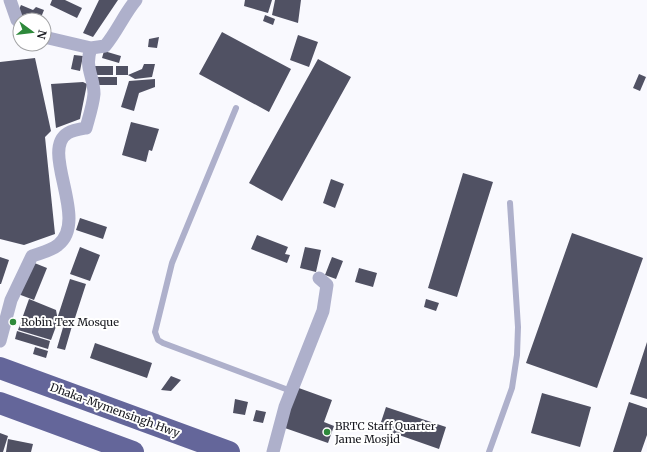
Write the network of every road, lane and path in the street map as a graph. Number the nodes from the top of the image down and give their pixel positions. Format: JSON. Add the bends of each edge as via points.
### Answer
{"nodes":[{"id":1,"x":10,"y":0,"type":"edge"},
{"id":2,"x":136,"y":0,"type":"edge"},
{"id":3,"x":14,"y":12,"type":"edge"},
{"id":4,"x":52,"y":39,"type":"edge"},
{"id":5,"x":91,"y":48,"type":"junction"},
{"id":6,"x":236,"y":108,"type":"dead end"},
{"id":7,"x":510,"y":203,"type":"dead end"},
{"id":8,"x":319,"y":278,"type":"dead end"},
{"id":9,"x":0,"y":341,"type":"edge"},
{"id":10,"x":0,"y":368,"type":"edge"},
{"id":11,"x":291,"y":392,"type":"junction"},
{"id":12,"x":0,"y":403,"type":"edge"},
{"id":13,"x":134,"y":452,"type":"edge"},
{"id":14,"x":230,"y":452,"type":"edge"},
{"id":15,"x":273,"y":452,"type":"edge"},
{"id":16,"x":489,"y":452,"type":"edge"}],
"edges":[{"from":1,"to":3,"type":"street"},
{"from":2,"to":5,"type":"street","via":[[105,46]]},
{"from":4,"to":5,"type":"street"},
{"from":5,"to":9,"type":"street","via":[[88,64],[94,93],[90,116],[86,128],[68,132],[58,151],[69,223],[58,246],[32,256],[11,300]]},
{"from":6,"to":11,"type":"lane","via":[[172,263],[155,332],[158,340],[163,343]]},
{"from":7,"to":16,"type":"lane","via":[[518,327],[517,355],[512,388]]},
{"from":8,"to":11,"type":"street","via":[[327,285],[323,311]]},
{"from":10,"to":14,"type":"highway","name":"Dhaka-Mymensingh Hwy"},
{"from":11,"to":15,"type":"street"},
{"from":12,"to":13,"type":"highway"}]}
